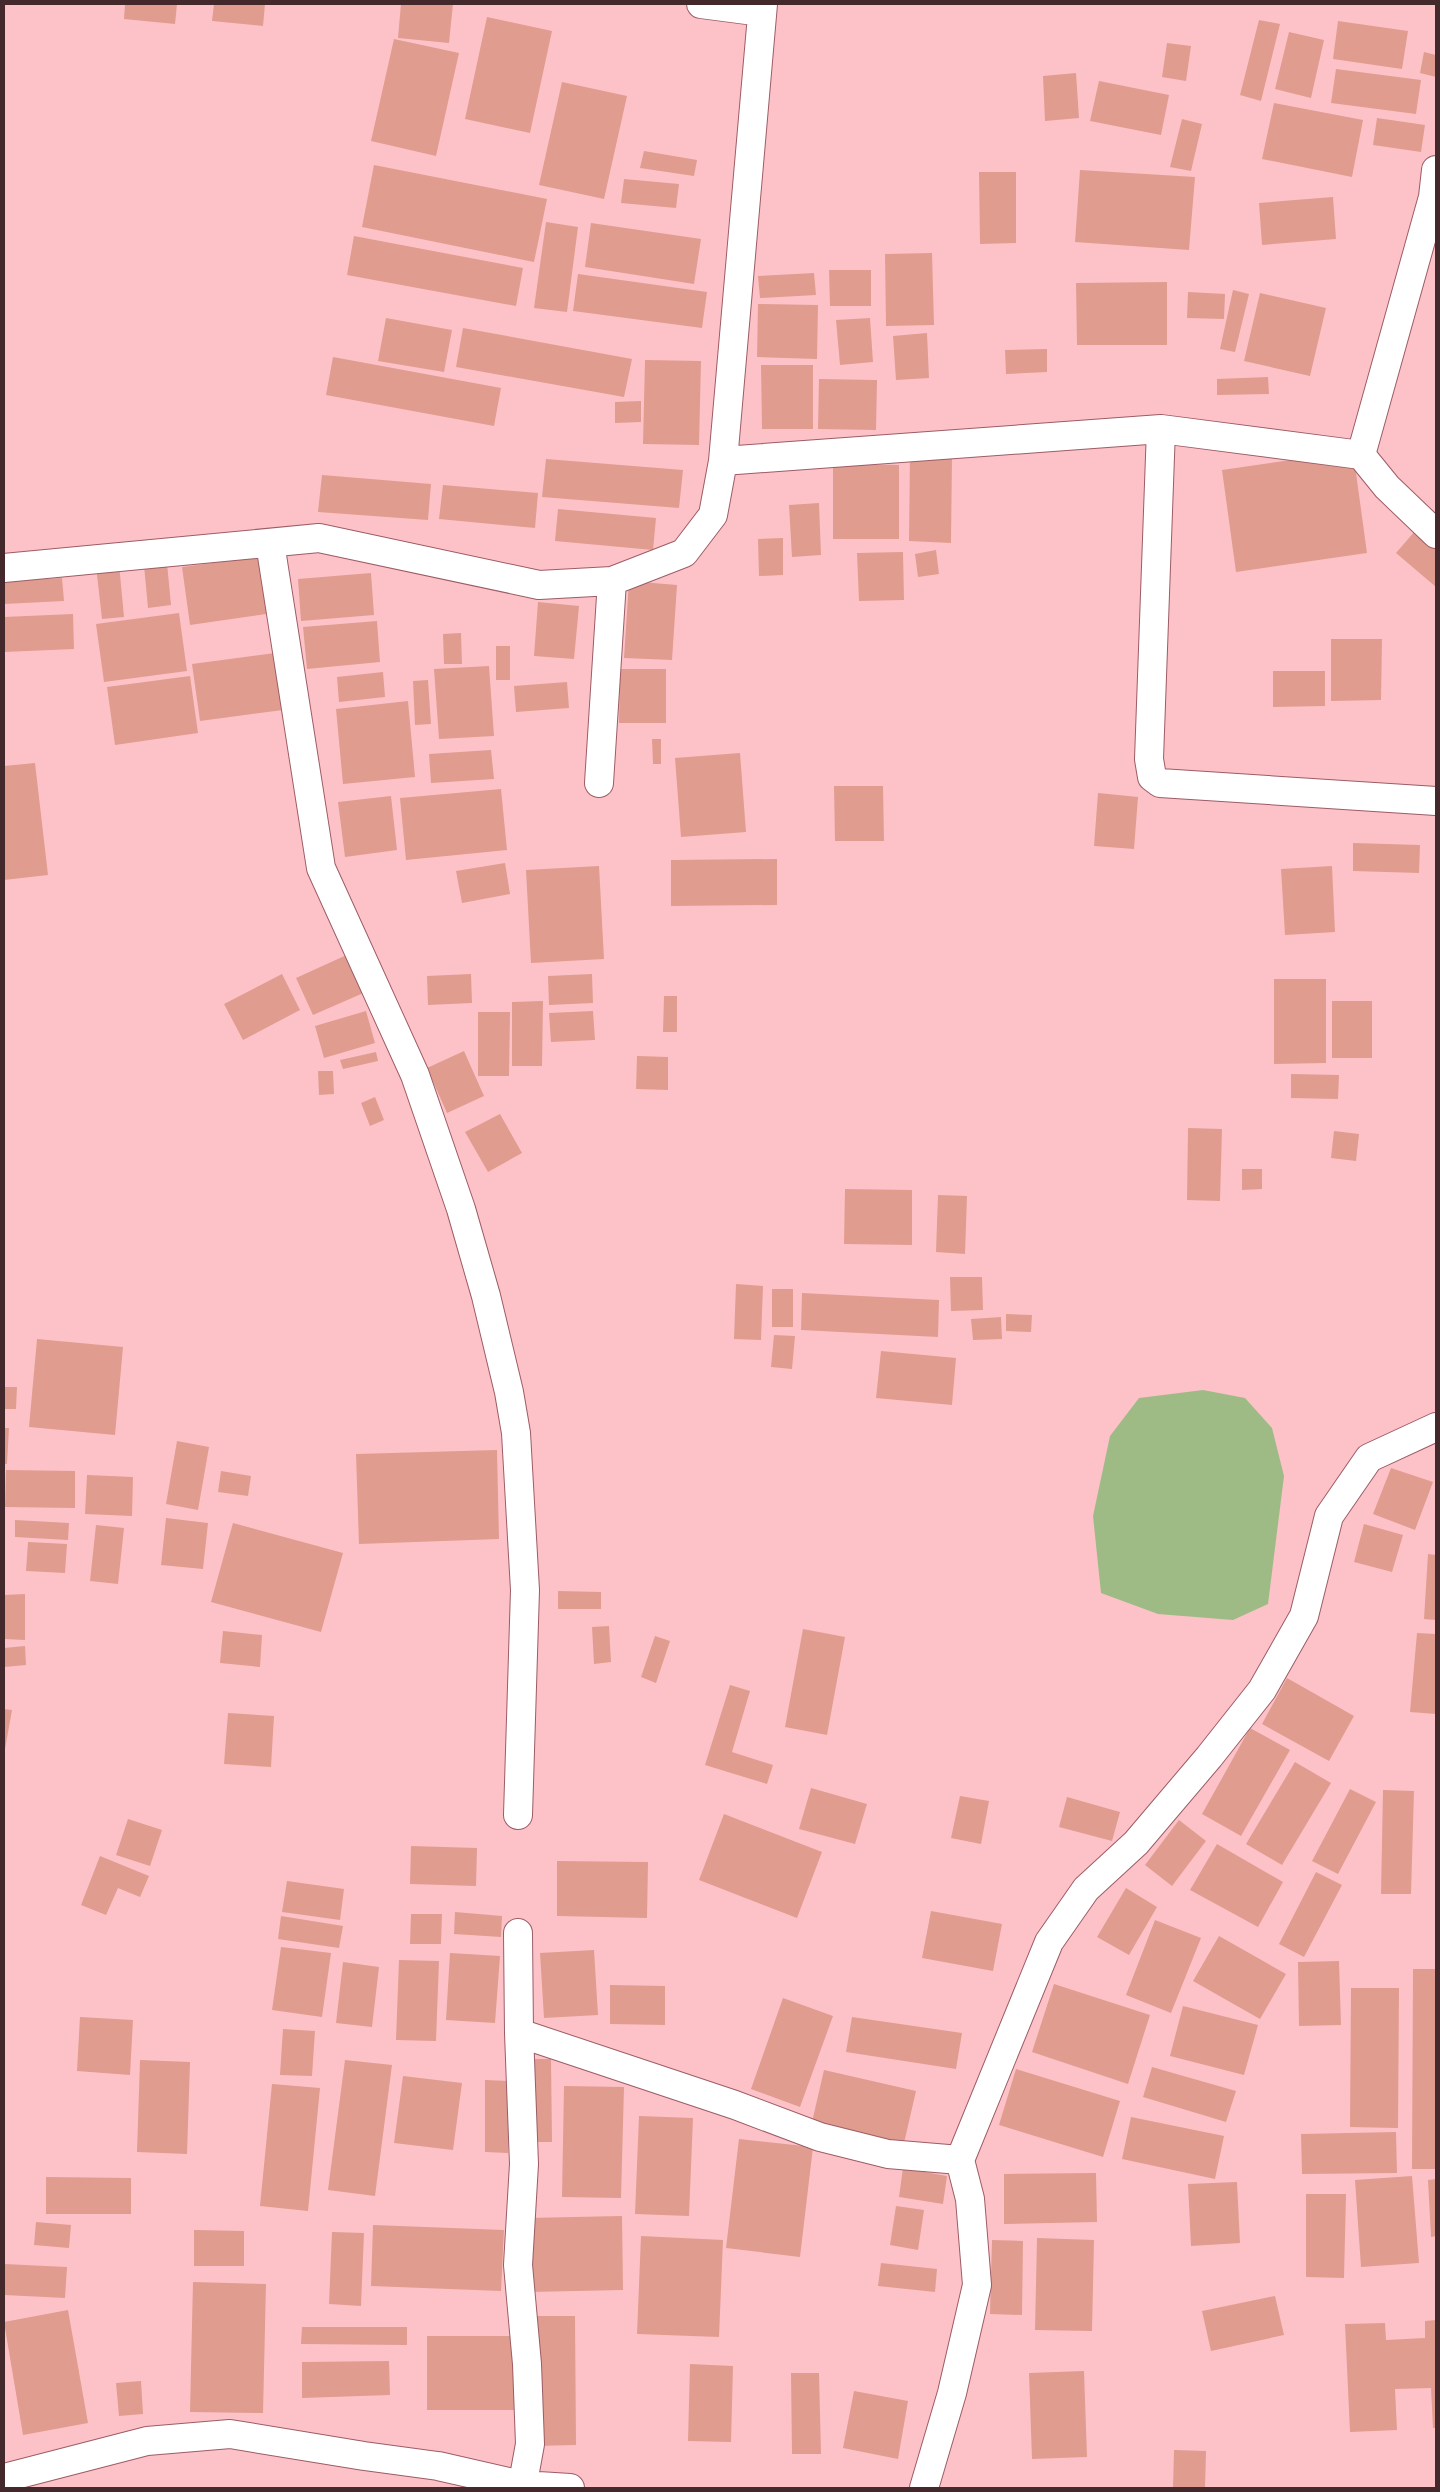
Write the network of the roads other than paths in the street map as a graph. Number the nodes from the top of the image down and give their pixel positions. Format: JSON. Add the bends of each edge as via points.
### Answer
{"nodes":[{"id":1,"x":701,"y":4,"type":"edge"},
{"id":2,"x":762,"y":8,"type":"edge"},
{"id":3,"x":1436,"y":170,"type":"edge"},
{"id":4,"x":1161,"y":429,"type":"junction"},
{"id":5,"x":1361,"y":455,"type":"junction"},
{"id":6,"x":723,"y":461,"type":"junction"},
{"id":7,"x":1436,"y":534,"type":"edge"},
{"id":8,"x":270,"y":543,"type":"junction"},
{"id":9,"x":4,"y":568,"type":"edge"},
{"id":10,"x":612,"y":581,"type":"junction"},
{"id":11,"x":599,"y":782,"type":"dead end"},
{"id":12,"x":1436,"y":801,"type":"edge"},
{"id":13,"x":1436,"y":1427,"type":"edge"},
{"id":14,"x":518,"y":1815,"type":"dead end"},
{"id":15,"x":518,"y":1933,"type":"dead end"},
{"id":16,"x":519,"y":2033,"type":"junction"},
{"id":17,"x":960,"y":2160,"type":"junction"},
{"id":18,"x":4,"y":2478,"type":"edge"},
{"id":19,"x":522,"y":2487,"type":"edge"},
{"id":20,"x":570,"y":2488,"type":"edge"},
{"id":21,"x":924,"y":2488,"type":"edge"}],
"edges":[{"from":1,"to":2,"type":"street"},
{"from":2,"to":6,"type":"street"},
{"from":3,"to":5,"type":"street","via":[[1433,197]]},
{"from":4,"to":5,"type":"street"},
{"from":4,"to":6,"type":"street"},
{"from":4,"to":12,"type":"street","via":[[1149,759],[1152,777],[1160,782]]},
{"from":5,"to":7,"type":"street","via":[[1387,487]]},
{"from":6,"to":10,"type":"street","via":[[713,515],[684,553]]},
{"from":8,"to":9,"type":"street"},
{"from":8,"to":10,"type":"street","via":[[319,538],[539,585]]},
{"from":8,"to":14,"type":"street","via":[[321,868],[414,1075],[460,1209],[486,1296],[509,1392],[516,1433],[525,1590]]},
{"from":10,"to":11,"type":"street"},
{"from":13,"to":17,"type":"street","via":[[1369,1458],[1329,1516],[1304,1616],[1262,1690],[1136,1843],[1086,1889],[1049,1942]]},
{"from":15,"to":16,"type":"street"},
{"from":16,"to":17,"type":"street","via":[[820,2137],[888,2154]]},
{"from":16,"to":19,"type":"street","via":[[524,2164],[518,2265],[530,2444]]},
{"from":17,"to":21,"type":"street","via":[[970,2199],[977,2286],[952,2393]]},
{"from":18,"to":19,"type":"street","via":[[147,2441],[230,2434],[438,2466]]},
{"from":19,"to":20,"type":"street"}]}
